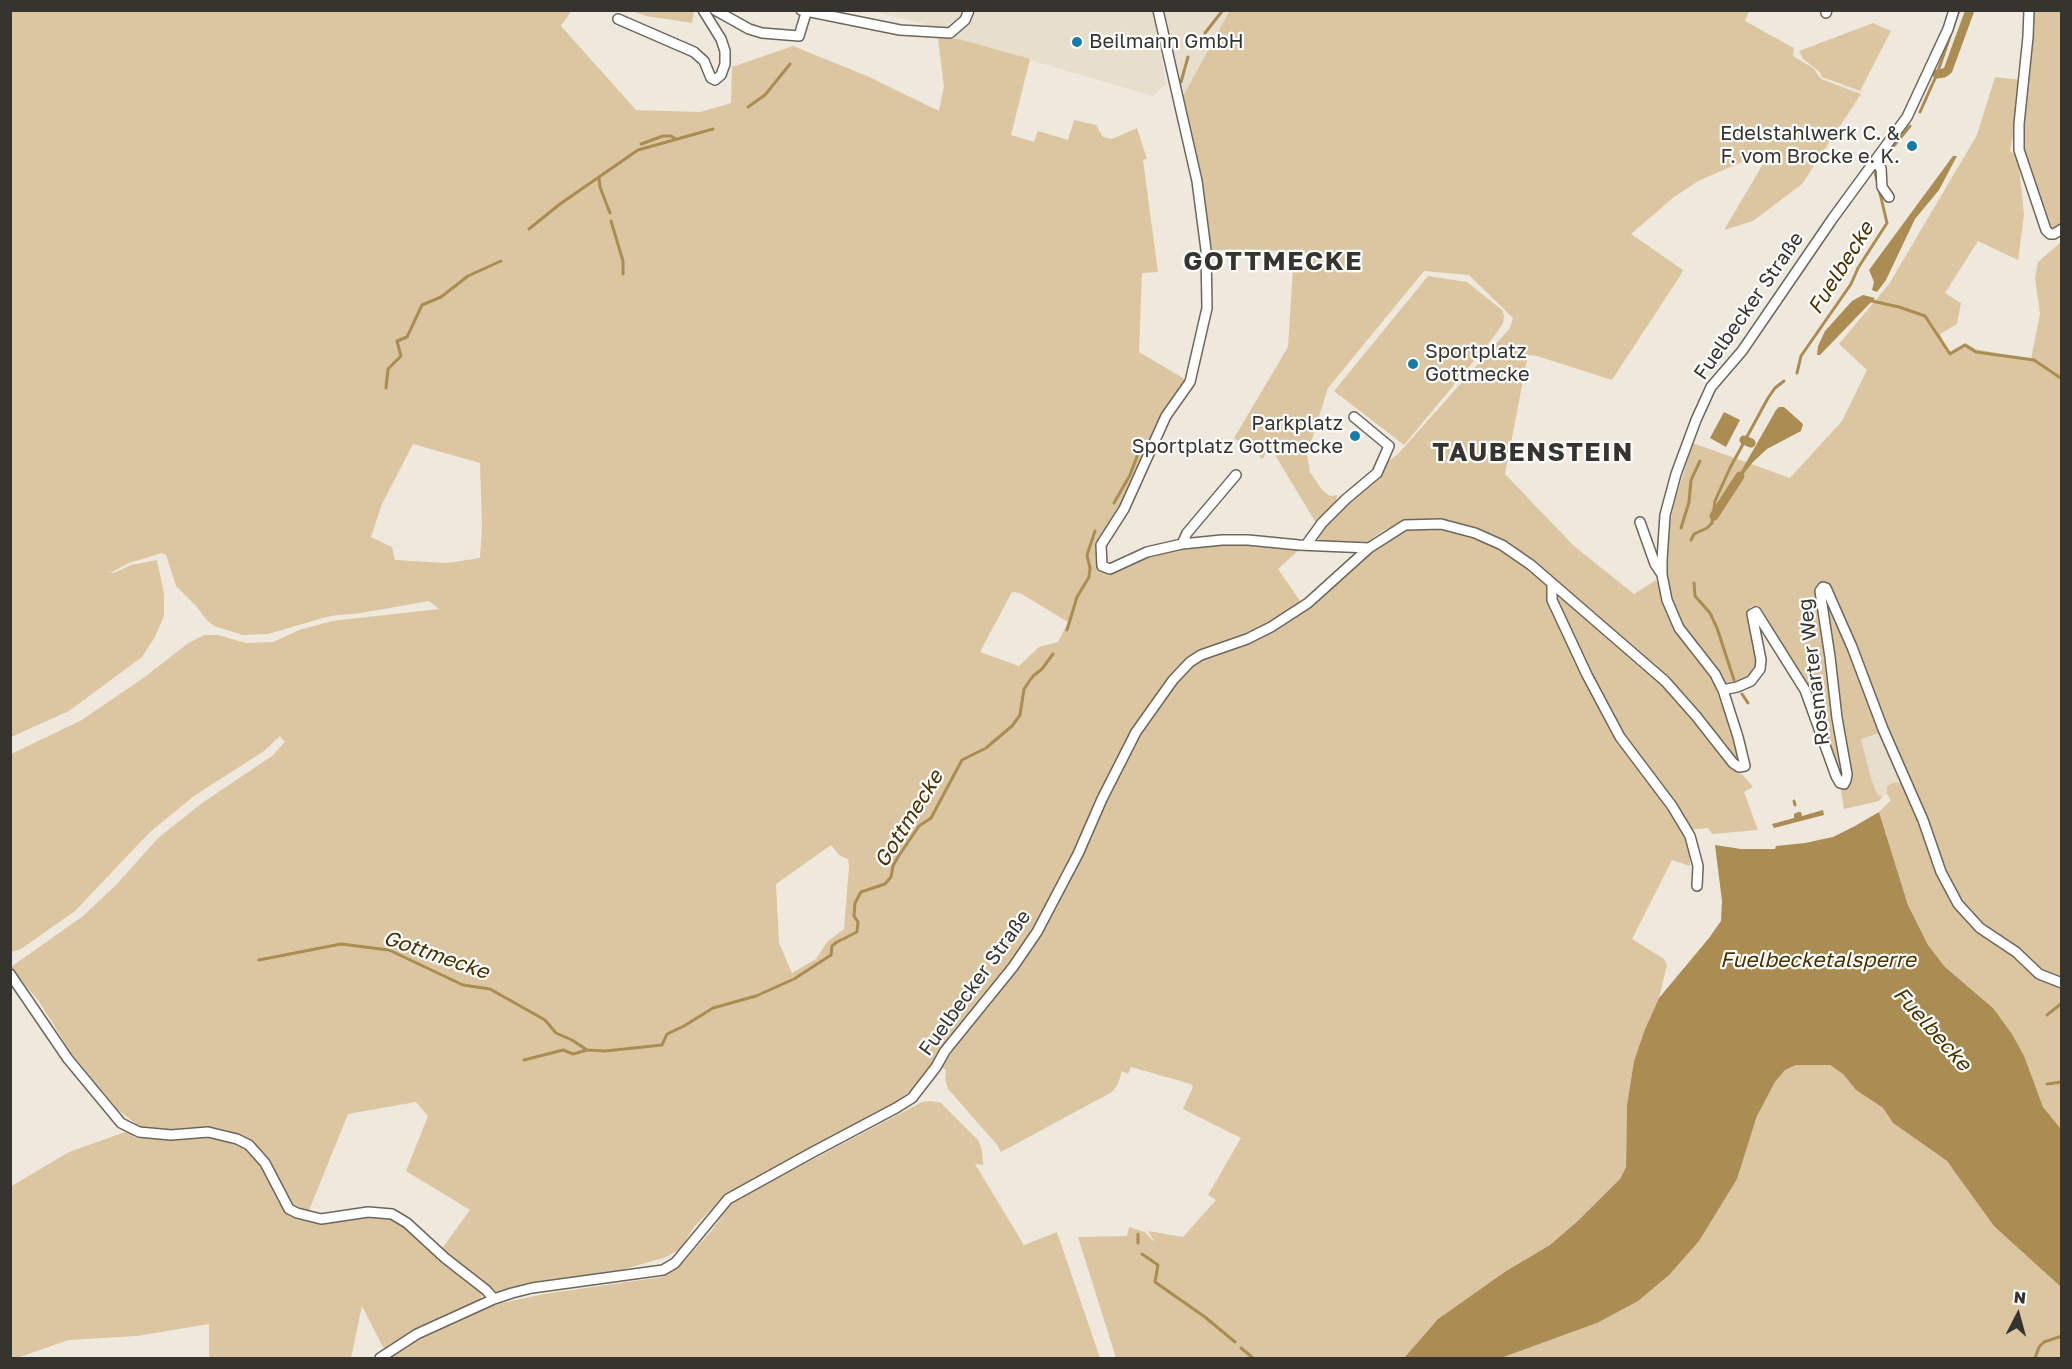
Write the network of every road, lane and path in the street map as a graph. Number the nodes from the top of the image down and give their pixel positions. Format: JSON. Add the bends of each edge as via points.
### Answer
{"nodes":[{"id":1,"x":703,"y":10,"type":"edge"},
{"id":2,"x":714,"y":10,"type":"edge"},
{"id":3,"x":969,"y":10,"type":"edge"},
{"id":4,"x":1158,"y":10,"type":"edge"},
{"id":5,"x":1954,"y":10,"type":"edge"},
{"id":6,"x":2029,"y":10,"type":"edge"},
{"id":7,"x":803,"y":12,"type":"edge"},
{"id":8,"x":618,"y":19,"type":"dead end"},
{"id":9,"x":1874,"y":162,"type":"junction"},
{"id":10,"x":1890,"y":196,"type":"dead end"},
{"id":11,"x":2061,"y":229,"type":"edge"},
{"id":12,"x":1354,"y":417,"type":"dead end"},
{"id":13,"x":1236,"y":475,"type":"dead end"},
{"id":14,"x":1640,"y":522,"type":"dead end"},
{"id":15,"x":1182,"y":544,"type":"junction"},
{"id":16,"x":1306,"y":545,"type":"junction"},
{"id":17,"x":1369,"y":548,"type":"junction"},
{"id":18,"x":1662,"y":575,"type":"junction"},
{"id":19,"x":1552,"y":584,"type":"junction"},
{"id":20,"x":1723,"y":690,"type":"junction"},
{"id":21,"x":1697,"y":886,"type":"dead end"},
{"id":22,"x":10,"y":974,"type":"edge"},
{"id":23,"x":2061,"y":983,"type":"edge"},
{"id":24,"x":494,"y":1299,"type":"junction"},
{"id":25,"x":380,"y":1359,"type":"edge"}],
"edges":[{"from":1,"to":8,"type":"street","via":[[725,51],[726,64],[715,80],[694,52]]},
{"from":2,"to":7,"type":"street","via":[[762,33],[799,36]]},
{"from":3,"to":7,"type":"street","via":[[965,20],[950,33],[900,30]]},
{"from":4,"to":15,"type":"street","via":[[1197,181],[1206,250],[1207,308],[1190,382],[1166,416],[1124,509],[1101,545],[1102,566],[1110,569],[1147,552]]},
{"from":5,"to":9,"type":"street","name":"Fuelbecker Straße","via":[[1907,117]]},
{"from":6,"to":11,"type":"street","via":[[2019,150],[2046,230],[2054,234]]},
{"from":9,"to":10,"type":"street","via":[[1881,168],[1882,187]]},
{"from":9,"to":18,"type":"street","name":"Fuelbecker Straße","via":[[1742,351],[1711,387],[1676,474],[1665,515]]},
{"from":12,"to":16,"type":"street","via":[[1389,446],[1377,472],[1322,523]]},
{"from":13,"to":15,"type":"street","via":[[1186,533]]},
{"from":14,"to":18,"type":"street"},
{"from":15,"to":16,"type":"street","via":[[1248,540]]},
{"from":16,"to":17,"type":"street"},
{"from":17,"to":19,"type":"street","name":"Fuelbecker Straße","via":[[1405,525],[1459,528],[1502,545]]},
{"from":17,"to":24,"type":"street","name":"Fuelbecker Straße","via":[[1308,603],[1247,639],[1202,655],[1173,680],[1136,732],[1037,932],[912,1098],[728,1199],[679,1258],[663,1270],[532,1288]]},
{"from":18,"to":20,"type":"street","name":"Fuelbecker Straße","via":[[1678,628]]},
{"from":19,"to":20,"type":"street","name":"Fuelbecker Straße","via":[[1665,681],[1733,763],[1745,766]]},
{"from":19,"to":21,"type":"street","via":[[1552,600],[1620,737],[1690,836],[1698,867]]},
{"from":20,"to":23,"type":"street","name":"Rosmarter Weg","via":[[1751,681],[1760,669],[1752,615],[1756,612],[1805,690],[1836,776],[1844,784],[1846,774],[1820,591],[1826,588],[1941,872],[1958,904],[1980,928],[2016,952],[2039,974]]},
{"from":22,"to":24,"type":"street","via":[[68,1059],[121,1123],[139,1132],[208,1132],[237,1139],[249,1145],[264,1163],[289,1209],[321,1219],[368,1212],[392,1214],[408,1223]]},
{"from":24,"to":25,"type":"street","name":"Fuelbecker Straße","via":[[417,1334]]}]}
